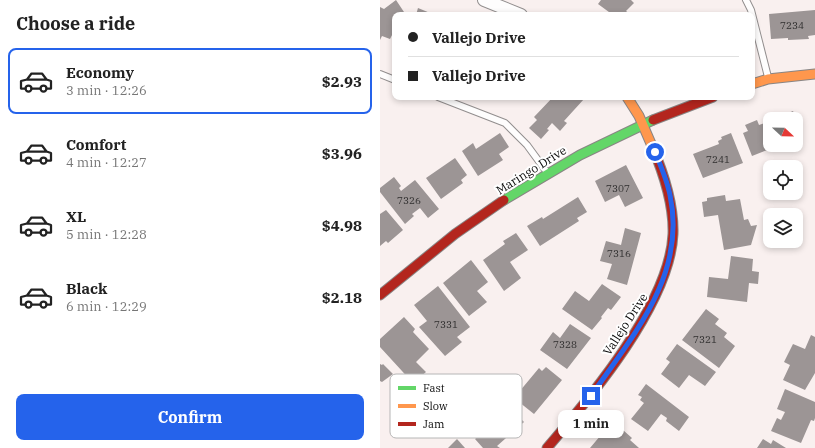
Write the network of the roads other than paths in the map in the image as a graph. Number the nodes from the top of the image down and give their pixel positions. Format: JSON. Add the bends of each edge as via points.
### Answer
{"nodes":[{"id":1,"x":484,"y":0,"type":"edge"},
{"id":2,"x":746,"y":0,"type":"edge"},
{"id":3,"x":513,"y":12,"type":"edge"},
{"id":4,"x":751,"y":12,"type":"edge"},
{"id":5,"x":755,"y":26,"type":"edge"},
{"id":6,"x":380,"y":74,"type":"edge"},
{"id":7,"x":815,"y":74,"type":"edge"},
{"id":8,"x":392,"y":79,"type":"edge"},
{"id":9,"x":768,"y":79,"type":"junction"},
{"id":10,"x":755,"y":83,"type":"edge"},
{"id":11,"x":446,"y":100,"type":"edge"},
{"id":12,"x":629,"y":100,"type":"edge"},
{"id":13,"x":706,"y":100,"type":"edge"},
{"id":14,"x":643,"y":125,"type":"junction"},
{"id":15,"x":547,"y":172,"type":"junction"},
{"id":16,"x":380,"y":295,"type":"edge"},
{"id":17,"x":547,"y":448,"type":"edge"}],
"edges":[{"from":1,"to":3,"type":"street"},
{"from":2,"to":4,"type":"lane"},
{"from":5,"to":9,"type":"lane"},
{"from":6,"to":8,"type":"lane"},
{"from":7,"to":9,"type":"street"},
{"from":9,"to":10,"type":"street"},
{"from":11,"to":15,"type":"lane","via":[[505,123],[527,145]]},
{"from":12,"to":14,"type":"street","name":"Vallejo Drive"},
{"from":13,"to":14,"type":"street","name":"Maringo Drive"},
{"from":14,"to":15,"type":"street","name":"Maringo Drive"},
{"from":14,"to":17,"type":"street","name":"Vallejo Drive","via":[[661,166],[670,195],[673,218],[668,267],[653,305],[642,323],[591,396]]},
{"from":15,"to":16,"type":"street","name":"Maringo Drive","via":[[421,259]]}]}
